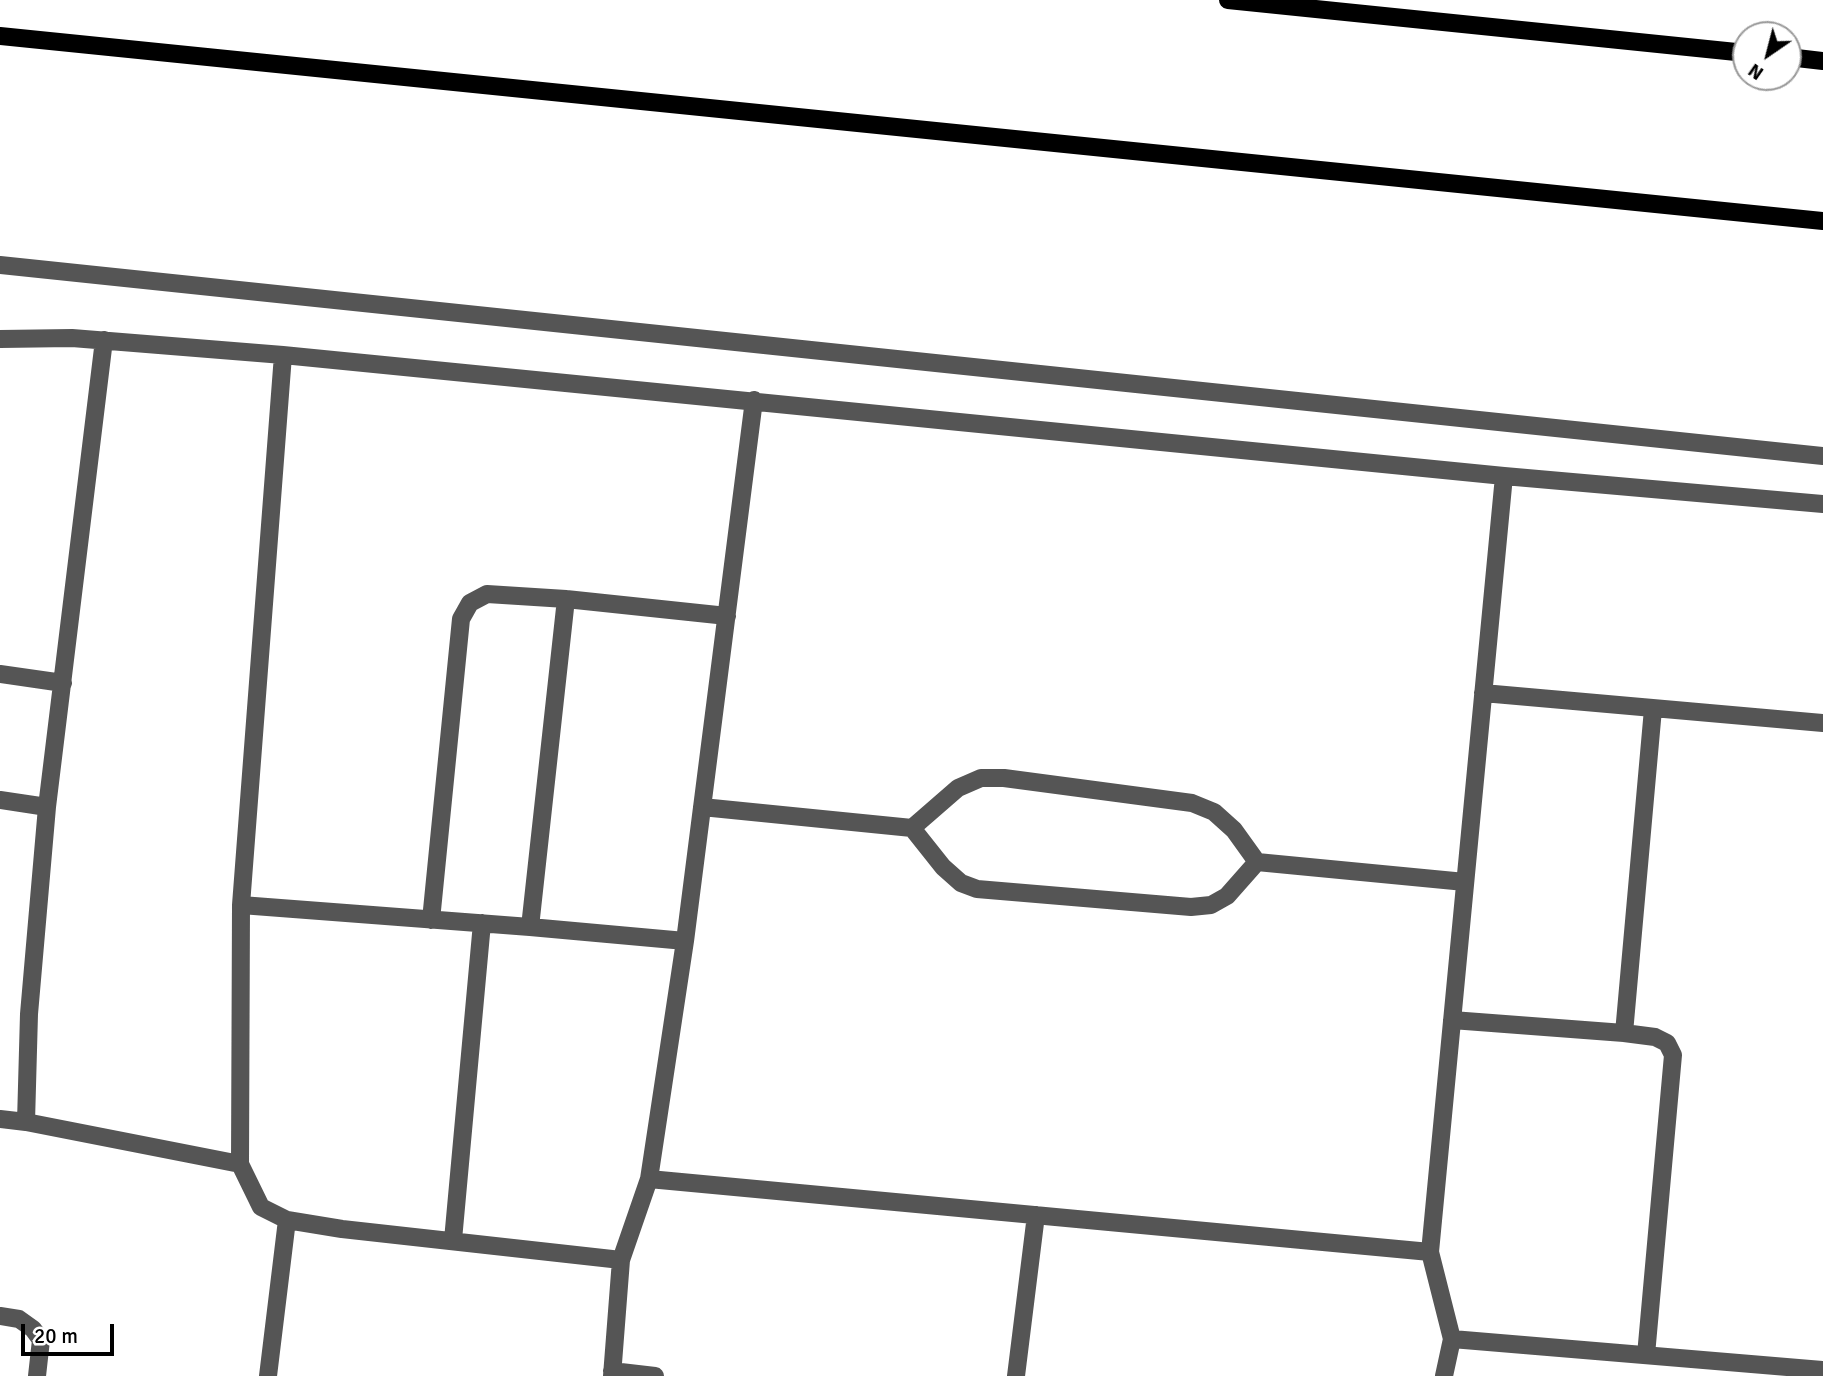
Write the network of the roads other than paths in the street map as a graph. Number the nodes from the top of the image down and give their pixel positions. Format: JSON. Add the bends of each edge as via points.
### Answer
{"nodes":[{"id":1,"x":1228,"y":0,"type":"edge"},
{"id":2,"x":0,"y":36,"type":"edge"},
{"id":3,"x":1732,"y":52,"type":"edge"},
{"id":4,"x":1802,"y":59,"type":"edge"},
{"id":5,"x":1823,"y":61,"type":"edge"},
{"id":6,"x":1823,"y":221,"type":"edge"},
{"id":7,"x":0,"y":265,"type":"edge"},
{"id":8,"x":0,"y":339,"type":"edge"},
{"id":9,"x":104,"y":340,"type":"junction"},
{"id":10,"x":283,"y":355,"type":"junction"},
{"id":11,"x":754,"y":400,"type":"junction"},
{"id":12,"x":1823,"y":456,"type":"edge"},
{"id":13,"x":1504,"y":476,"type":"junction"},
{"id":14,"x":1823,"y":504,"type":"edge"},
{"id":15,"x":566,"y":599,"type":"junction"},
{"id":16,"x":727,"y":615,"type":"junction"},
{"id":17,"x":0,"y":674,"type":"edge"},
{"id":18,"x":63,"y":683,"type":"junction"},
{"id":19,"x":1483,"y":693,"type":"junction"},
{"id":20,"x":1653,"y":709,"type":"junction"},
{"id":21,"x":1823,"y":723,"type":"edge"},
{"id":22,"x":0,"y":800,"type":"edge"},
{"id":23,"x":47,"y":807,"type":"junction"},
{"id":24,"x":702,"y":807,"type":"junction"},
{"id":25,"x":912,"y":828,"type":"junction"},
{"id":26,"x":1257,"y":862,"type":"junction"},
{"id":27,"x":1465,"y":882,"type":"junction"},
{"id":28,"x":241,"y":905,"type":"junction"},
{"id":29,"x":431,"y":920,"type":"junction"},
{"id":30,"x":482,"y":923,"type":"junction"},
{"id":31,"x":530,"y":927,"type":"junction"},
{"id":32,"x":685,"y":942,"type":"junction"},
{"id":33,"x":1452,"y":1020,"type":"junction"},
{"id":34,"x":1624,"y":1033,"type":"junction"},
{"id":35,"x":0,"y":1119,"type":"edge"},
{"id":36,"x":26,"y":1122,"type":"junction"},
{"id":37,"x":240,"y":1164,"type":"junction"},
{"id":38,"x":649,"y":1178,"type":"junction"},
{"id":39,"x":1036,"y":1214,"type":"junction"},
{"id":40,"x":287,"y":1220,"type":"junction"},
{"id":41,"x":453,"y":1240,"type":"junction"},
{"id":42,"x":1430,"y":1252,"type":"junction"},
{"id":43,"x":621,"y":1260,"type":"junction"},
{"id":44,"x":0,"y":1315,"type":"edge"},
{"id":45,"x":1452,"y":1339,"type":"junction"},
{"id":46,"x":1646,"y":1355,"type":"junction"},
{"id":47,"x":1823,"y":1370,"type":"edge"},
{"id":48,"x":612,"y":1374,"type":"edge"},
{"id":49,"x":37,"y":1376,"type":"edge"},
{"id":50,"x":268,"y":1376,"type":"edge"},
{"id":51,"x":655,"y":1376,"type":"edge"},
{"id":52,"x":1016,"y":1376,"type":"edge"},
{"id":53,"x":1444,"y":1376,"type":"edge"}],
"edges":[{"from":1,"to":3,"type":"main road"},
{"from":2,"to":6,"type":"main road"},
{"from":4,"to":5,"type":"main road"},
{"from":7,"to":12,"type":"street"},
{"from":8,"to":9,"type":"street"},
{"from":9,"to":10,"type":"street"},
{"from":9,"to":18,"type":"street"},
{"from":10,"to":11,"type":"street"},
{"from":10,"to":28,"type":"street"},
{"from":11,"to":13,"type":"street"},
{"from":11,"to":16,"type":"street"},
{"from":13,"to":14,"type":"street"},
{"from":13,"to":19,"type":"street"},
{"from":15,"to":16,"type":"street"},
{"from":15,"to":29,"type":"street","via":[[486,594],[470,603],[461,619]]},
{"from":15,"to":31,"type":"street"},
{"from":16,"to":24,"type":"street"},
{"from":17,"to":18,"type":"street"},
{"from":18,"to":23,"type":"street"},
{"from":19,"to":20,"type":"street"},
{"from":19,"to":27,"type":"street"},
{"from":20,"to":21,"type":"street"},
{"from":20,"to":34,"type":"street"},
{"from":22,"to":23,"type":"street"},
{"from":23,"to":36,"type":"street","via":[[29,1014]]},
{"from":24,"to":25,"type":"street"},
{"from":24,"to":32,"type":"street"},
{"from":25,"to":26,"type":"street","via":[[958,788],[981,778],[1004,778],[1192,803],[1214,812],[1234,830]]},
{"from":25,"to":26,"type":"street","via":[[961,884],[977,889],[1212,905],[1227,896]]},
{"from":26,"to":27,"type":"street"},
{"from":27,"to":33,"type":"street"},
{"from":28,"to":29,"type":"street"},
{"from":28,"to":37,"type":"street"},
{"from":29,"to":30,"type":"street"},
{"from":30,"to":31,"type":"street"},
{"from":30,"to":41,"type":"street"},
{"from":31,"to":32,"type":"street"},
{"from":32,"to":38,"type":"street"},
{"from":33,"to":34,"type":"street"},
{"from":33,"to":42,"type":"street"},
{"from":34,"to":46,"type":"street","via":[[1667,1042],[1674,1055]]},
{"from":35,"to":36,"type":"street"},
{"from":36,"to":37,"type":"street"},
{"from":37,"to":40,"type":"street","via":[[261,1207]]},
{"from":38,"to":39,"type":"street"},
{"from":38,"to":43,"type":"street"},
{"from":39,"to":42,"type":"street"},
{"from":39,"to":52,"type":"street"},
{"from":40,"to":41,"type":"street"},
{"from":40,"to":50,"type":"street"},
{"from":41,"to":43,"type":"street"},
{"from":42,"to":45,"type":"street"},
{"from":43,"to":48,"type":"street"},
{"from":44,"to":49,"type":"street","via":[[19,1319],[41,1340]]},
{"from":45,"to":46,"type":"street"},
{"from":45,"to":53,"type":"street"},
{"from":46,"to":47,"type":"street"},
{"from":48,"to":51,"type":"street"}]}
